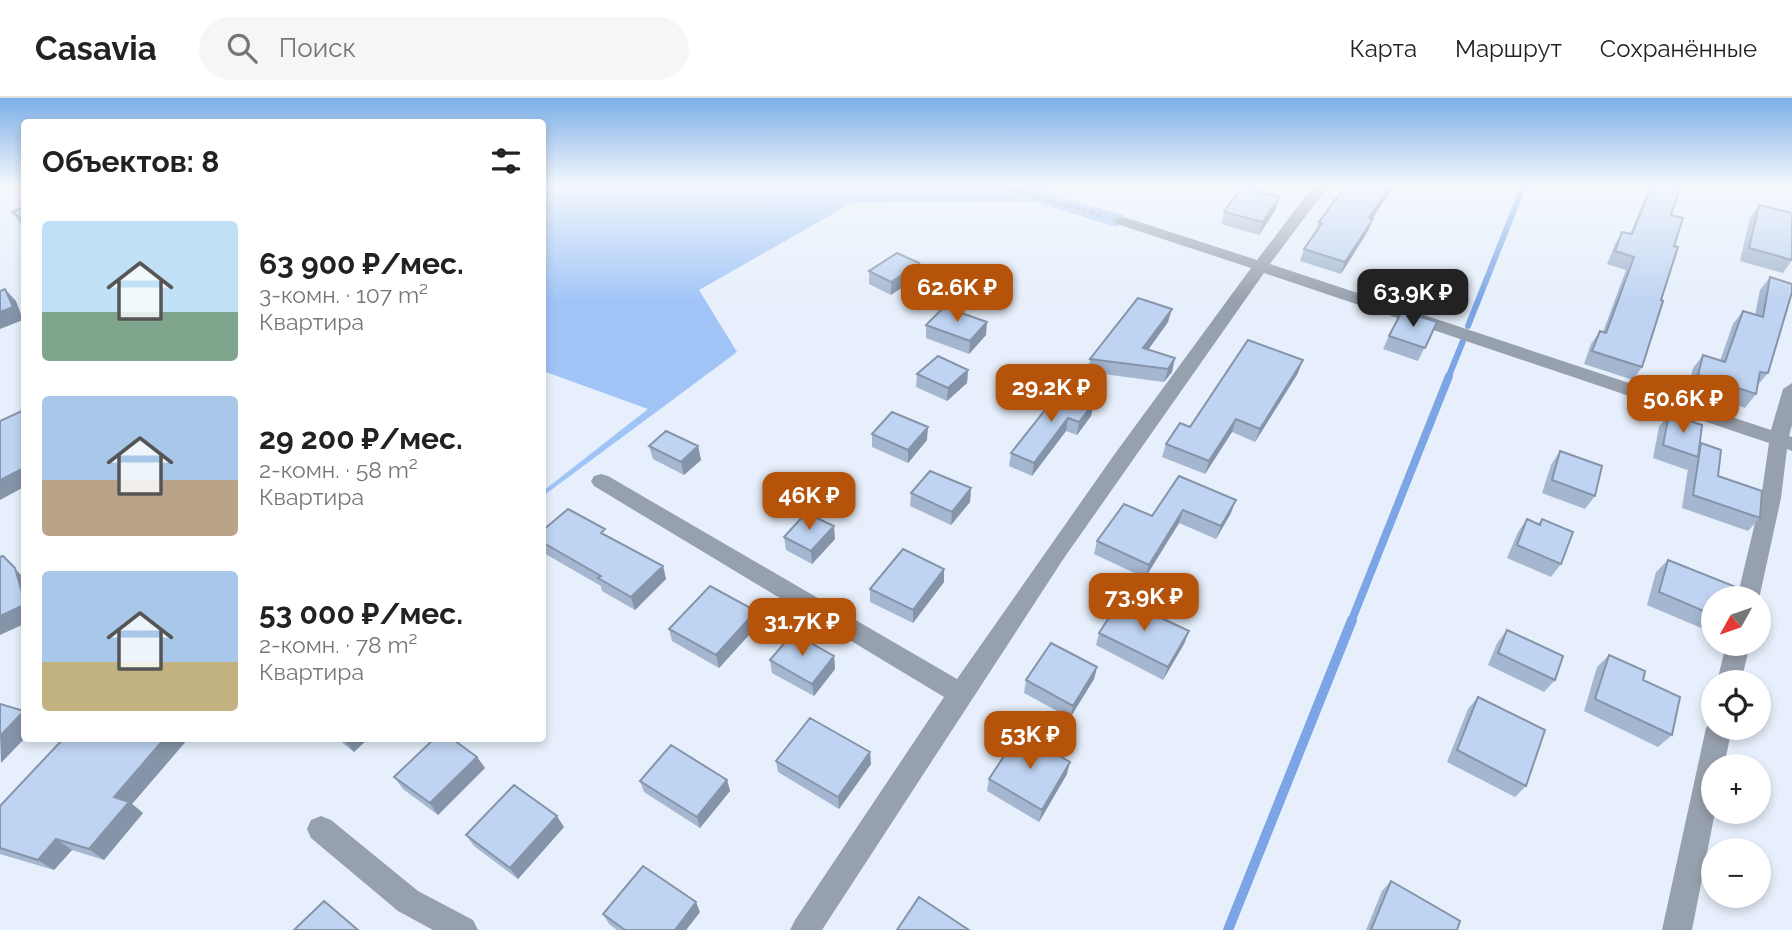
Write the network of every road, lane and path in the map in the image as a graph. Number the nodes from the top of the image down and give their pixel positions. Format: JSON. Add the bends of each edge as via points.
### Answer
{"nodes":[{"id":1,"x":1130,"y":224,"type":"edge"},
{"id":2,"x":1292,"y":224,"type":"edge"},
{"id":3,"x":1259,"y":267,"type":"junction"},
{"id":4,"x":1792,"y":389,"type":"edge"},
{"id":5,"x":1785,"y":441,"type":"edge"},
{"id":6,"x":601,"y":481,"type":"dead end"},
{"id":7,"x":1751,"y":586,"type":"edge"},
{"id":8,"x":959,"y":693,"type":"junction"},
{"id":9,"x":1716,"y":740,"type":"edge"},
{"id":10,"x":321,"y":828,"type":"dead end"},
{"id":11,"x":463,"y":930,"type":"edge"},
{"id":12,"x":805,"y":930,"type":"edge"},
{"id":13,"x":1677,"y":930,"type":"edge"}],
"edges":[{"from":1,"to":3,"type":"street"},
{"from":2,"to":3,"type":"street"},
{"from":3,"to":5,"type":"street"},
{"from":3,"to":8,"type":"street"},
{"from":4,"to":5,"type":"street"},
{"from":5,"to":7,"type":"street"},
{"from":6,"to":8,"type":"street"},
{"from":8,"to":12,"type":"street"},
{"from":9,"to":13,"type":"street"},
{"from":10,"to":11,"type":"street","via":[[408,901]]}]}
